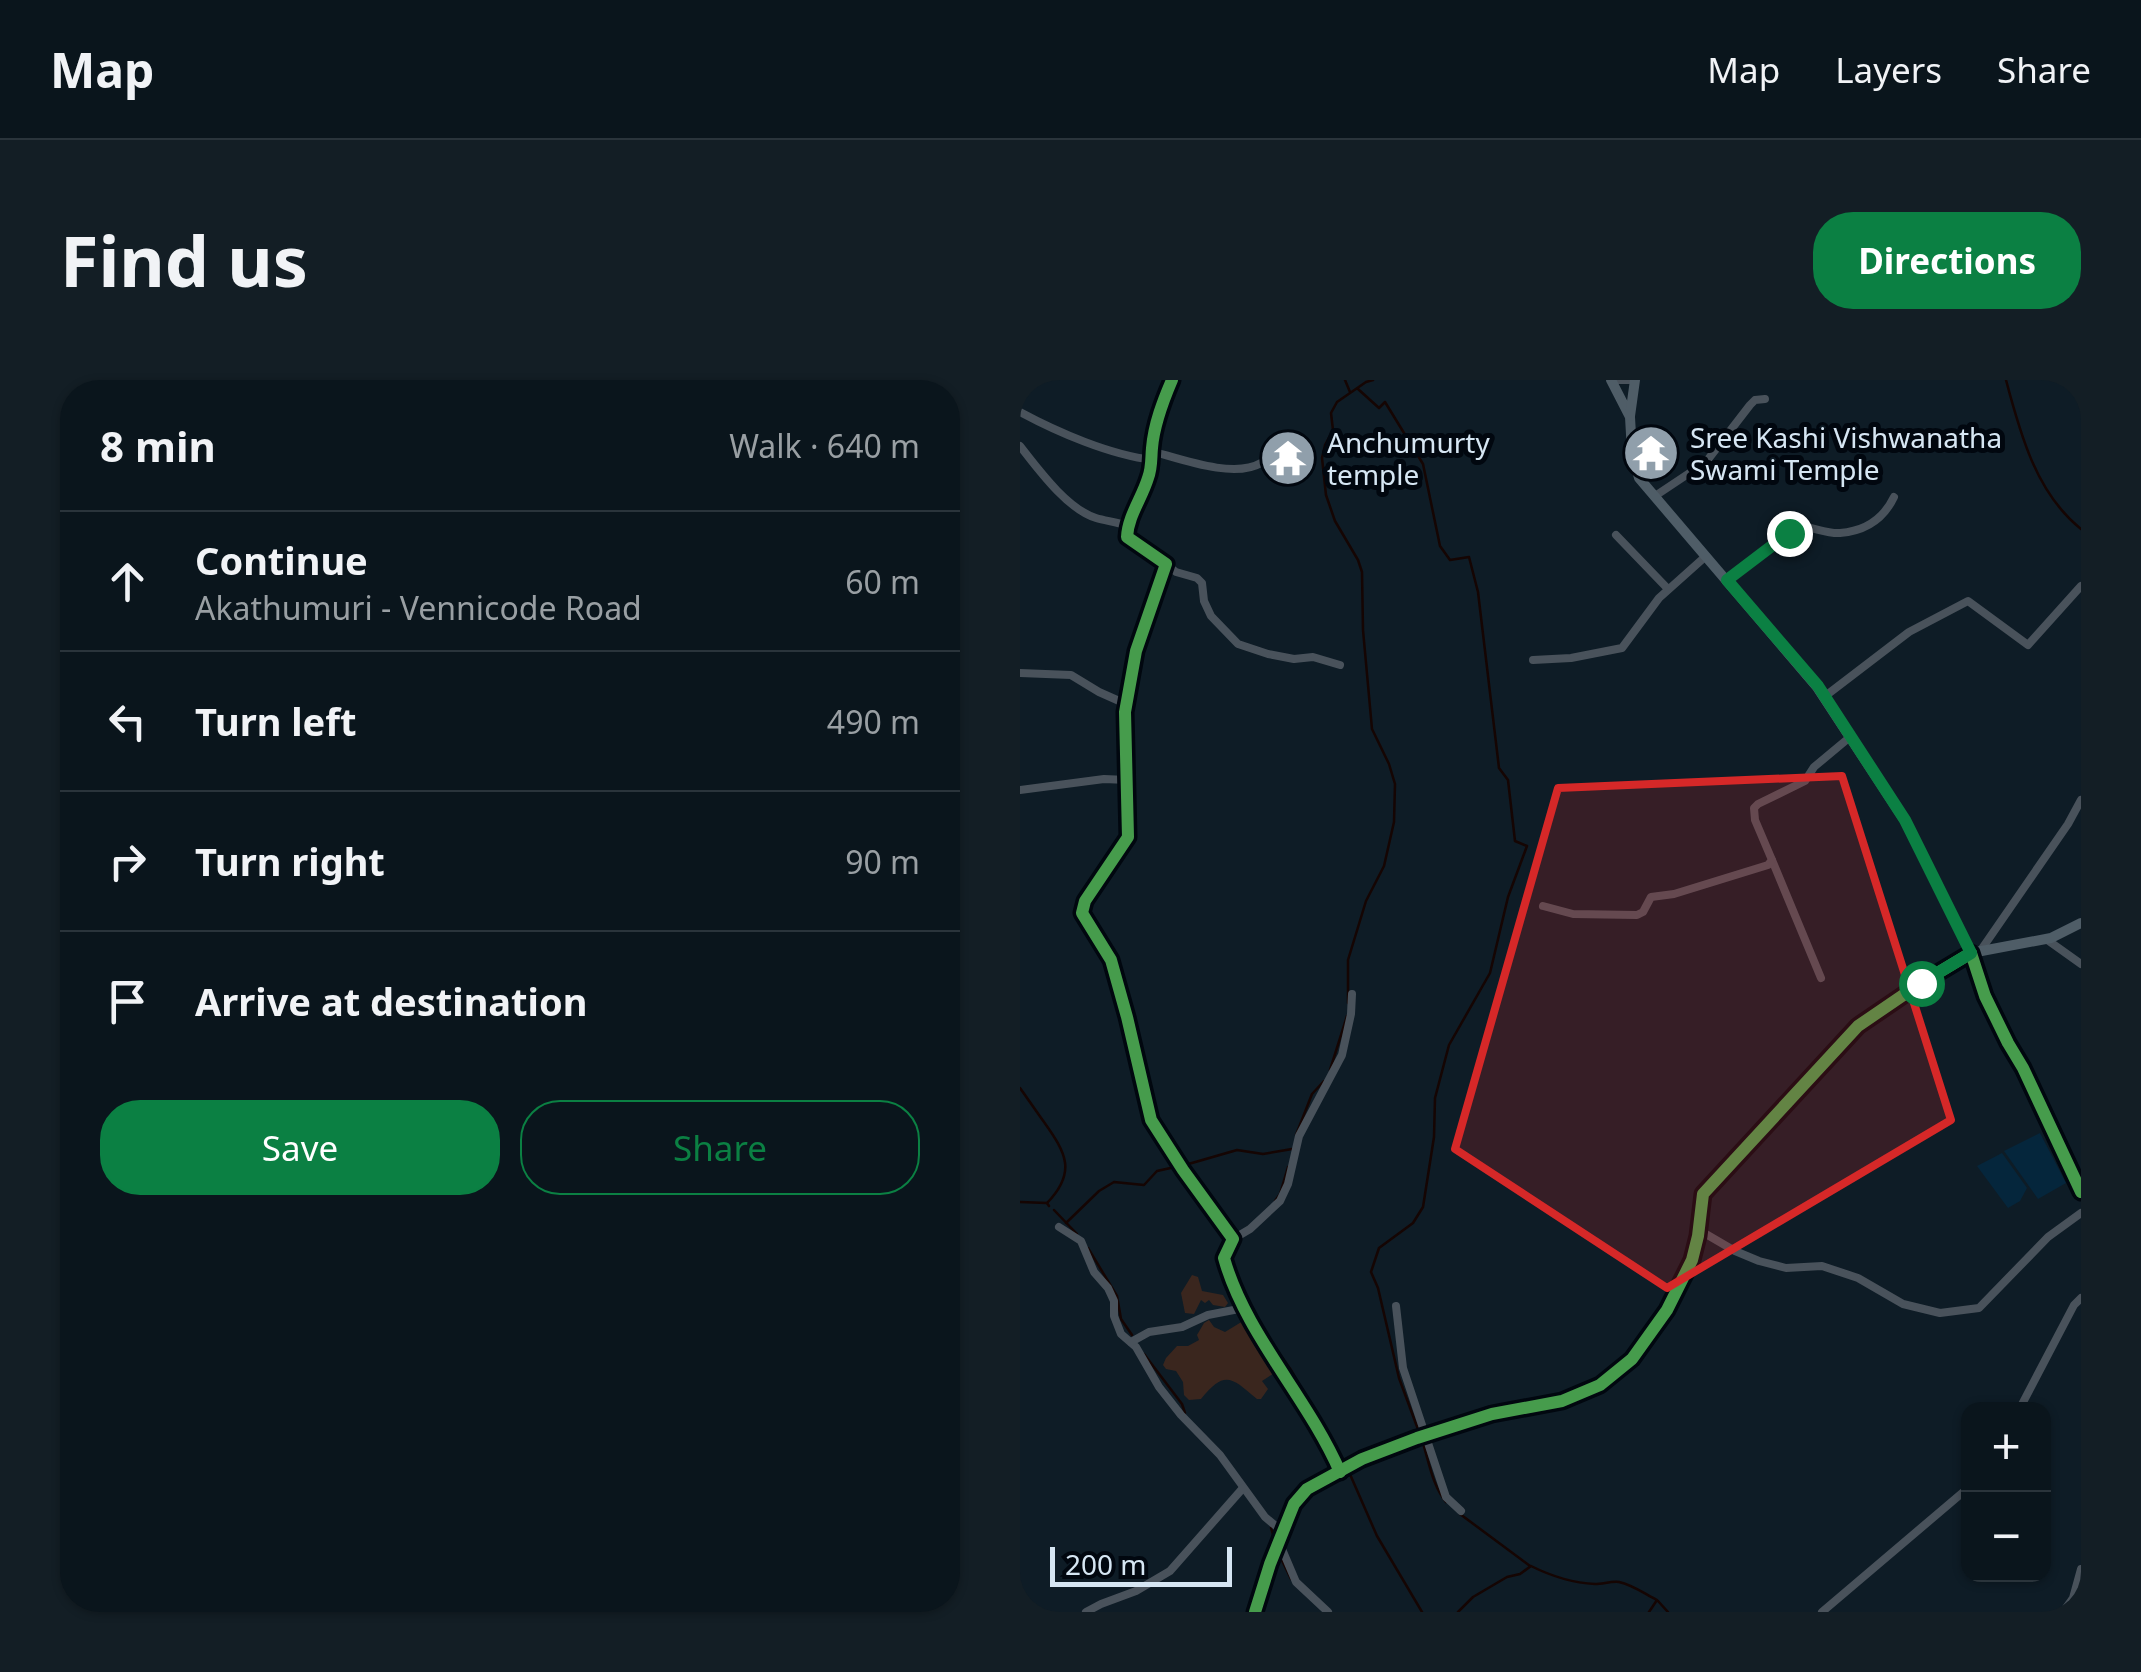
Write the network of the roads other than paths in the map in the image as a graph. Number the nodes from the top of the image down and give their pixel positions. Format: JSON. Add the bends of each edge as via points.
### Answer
{"nodes":[{"id":1,"x":1172,"y":380,"type":"edge"},
{"id":2,"x":1614,"y":380,"type":"edge"},
{"id":3,"x":1632,"y":380,"type":"edge"},
{"id":4,"x":1764,"y":399,"type":"dead end"},
{"id":5,"x":1020,"y":412,"type":"edge"},
{"id":6,"x":1630,"y":417,"type":"junction"},
{"id":7,"x":1020,"y":446,"type":"edge"},
{"id":8,"x":1152,"y":456,"type":"junction"},
{"id":9,"x":1309,"y":469,"type":"dead end"},
{"id":10,"x":1655,"y":496,"type":"junction"},
{"id":11,"x":1894,"y":497,"type":"dead end"},
{"id":12,"x":1128,"y":526,"type":"junction"},
{"id":13,"x":1616,"y":534,"type":"dead end"},
{"id":14,"x":1706,"y":556,"type":"junction"},
{"id":15,"x":1166,"y":564,"type":"junction"},
{"id":16,"x":1727,"y":580,"type":"junction"},
{"id":17,"x":2081,"y":586,"type":"edge"},
{"id":18,"x":1668,"y":589,"type":"junction"},
{"id":19,"x":1533,"y":660,"type":"dead end"},
{"id":20,"x":1340,"y":665,"type":"dead end"},
{"id":21,"x":1020,"y":672,"type":"edge"},
{"id":22,"x":1824,"y":697,"type":"junction"},
{"id":23,"x":1126,"y":704,"type":"junction"},
{"id":24,"x":1850,"y":736,"type":"junction"},
{"id":25,"x":1126,"y":780,"type":"junction"},
{"id":26,"x":1020,"y":790,"type":"edge"},
{"id":27,"x":2081,"y":800,"type":"edge"},
{"id":28,"x":1772,"y":860,"type":"junction"},
{"id":29,"x":1543,"y":906,"type":"dead end"},
{"id":30,"x":2081,"y":924,"type":"edge"},
{"id":31,"x":2046,"y":939,"type":"junction"},
{"id":32,"x":1975,"y":952,"type":"junction"},
{"id":33,"x":2081,"y":964,"type":"edge"},
{"id":34,"x":1821,"y":978,"type":"dead end"},
{"id":35,"x":1352,"y":994,"type":"dead end"},
{"id":36,"x":2081,"y":1192,"type":"edge"},
{"id":37,"x":2081,"y":1213,"type":"edge"},
{"id":38,"x":1059,"y":1227,"type":"dead end"},
{"id":39,"x":1699,"y":1230,"type":"junction"},
{"id":40,"x":1233,"y":1240,"type":"junction"},
{"id":41,"x":2081,"y":1298,"type":"edge"},
{"id":42,"x":1396,"y":1306,"type":"dead end"},
{"id":43,"x":1244,"y":1308,"type":"junction"},
{"id":44,"x":1131,"y":1342,"type":"junction"},
{"id":45,"x":2023,"y":1402,"type":"edge"},
{"id":46,"x":1426,"y":1435,"type":"junction"},
{"id":47,"x":1340,"y":1472,"type":"junction"},
{"id":48,"x":1244,"y":1488,"type":"junction"},
{"id":49,"x":1963,"y":1492,"type":"edge"},
{"id":50,"x":1460,"y":1512,"type":"dead end"},
{"id":51,"x":1283,"y":1532,"type":"junction"},
{"id":52,"x":1278,"y":1542,"type":"junction"},
{"id":53,"x":2081,"y":1569,"type":"edge"},
{"id":54,"x":1086,"y":1612,"type":"edge"},
{"id":55,"x":1255,"y":1612,"type":"edge"},
{"id":56,"x":1328,"y":1612,"type":"edge"},
{"id":57,"x":1822,"y":1612,"type":"edge"},
{"id":58,"x":2063,"y":1612,"type":"edge"}],
"edges":[{"from":1,"to":8,"type":"street"},
{"from":2,"to":3,"type":"street"},
{"from":2,"to":6,"type":"main road"},
{"from":3,"to":6,"type":"main road"},
{"from":4,"to":10,"type":"street","via":[[1750,405],[1706,462]]},
{"from":5,"to":8,"type":"street","via":[[1107,450]]},
{"from":6,"to":10,"type":"main road","via":[[1639,478]]},
{"from":7,"to":12,"type":"street","via":[[1076,509]]},
{"from":8,"to":9,"type":"street","via":[[1237,470],[1261,463]]},
{"from":8,"to":12,"type":"street"},
{"from":10,"to":14,"type":"main road"},
{"from":11,"to":16,"type":"street","via":[[1883,516],[1864,527],[1838,534],[1797,526]]},
{"from":12,"to":15,"type":"street","via":[[1127,537]]},
{"from":13,"to":18,"type":"street"},
{"from":14,"to":16,"type":"main road"},
{"from":14,"to":18,"type":"street"},
{"from":15,"to":20,"type":"street","via":[[1198,578],[1211,616],[1238,644]]},
{"from":15,"to":23,"type":"street"},
{"from":16,"to":22,"type":"main road"},
{"from":17,"to":22,"type":"street","via":[[2028,644],[1968,601],[1909,632]]},
{"from":18,"to":19,"type":"street","via":[[1622,648]]},
{"from":21,"to":23,"type":"street","via":[[1071,674]]},
{"from":22,"to":24,"type":"main road"},
{"from":23,"to":25,"type":"street"},
{"from":24,"to":28,"type":"street","via":[[1805,781],[1754,808]]},
{"from":24,"to":32,"type":"main road","via":[[1905,820]]},
{"from":25,"to":26,"type":"street"},
{"from":25,"to":40,"type":"street","via":[[1128,837],[1082,913],[1112,960],[1150,1120]]},
{"from":27,"to":32,"type":"street"},
{"from":28,"to":29,"type":"street","via":[[1651,897],[1637,915],[1573,914]]},
{"from":28,"to":34,"type":"street"},
{"from":30,"to":31,"type":"main road"},
{"from":31,"to":32,"type":"main road"},
{"from":31,"to":33,"type":"street"},
{"from":32,"to":36,"type":"street","via":[[1985,996]]},
{"from":32,"to":39,"type":"street","via":[[1858,1026],[1703,1194]]},
{"from":35,"to":40,"type":"street","via":[[1342,1055],[1299,1136],[1280,1201]]},
{"from":37,"to":39,"type":"street","via":[[1979,1308],[1940,1313],[1903,1304],[1822,1266],[1760,1261]]},
{"from":38,"to":44,"type":"street","via":[[1080,1241],[1114,1301],[1118,1328]]},
{"from":39,"to":46,"type":"street","via":[[1667,1310],[1632,1359],[1600,1385]]},
{"from":40,"to":43,"type":"street","via":[[1224,1258]]},
{"from":41,"to":45,"type":"street"},
{"from":42,"to":46,"type":"street","via":[[1403,1368]]},
{"from":43,"to":44,"type":"street"},
{"from":43,"to":47,"type":"street"},
{"from":44,"to":48,"type":"street","via":[[1159,1387]]},
{"from":46,"to":47,"type":"street"},
{"from":46,"to":50,"type":"street","via":[[1446,1497]]},
{"from":47,"to":51,"type":"street","via":[[1307,1489]]},
{"from":48,"to":51,"type":"street"},
{"from":48,"to":54,"type":"street","via":[[1170,1571]]},
{"from":49,"to":57,"type":"street"},
{"from":51,"to":52,"type":"street"},
{"from":52,"to":55,"type":"street"},
{"from":52,"to":56,"type":"street","via":[[1296,1582]]},
{"from":53,"to":58,"type":"street"}]}
